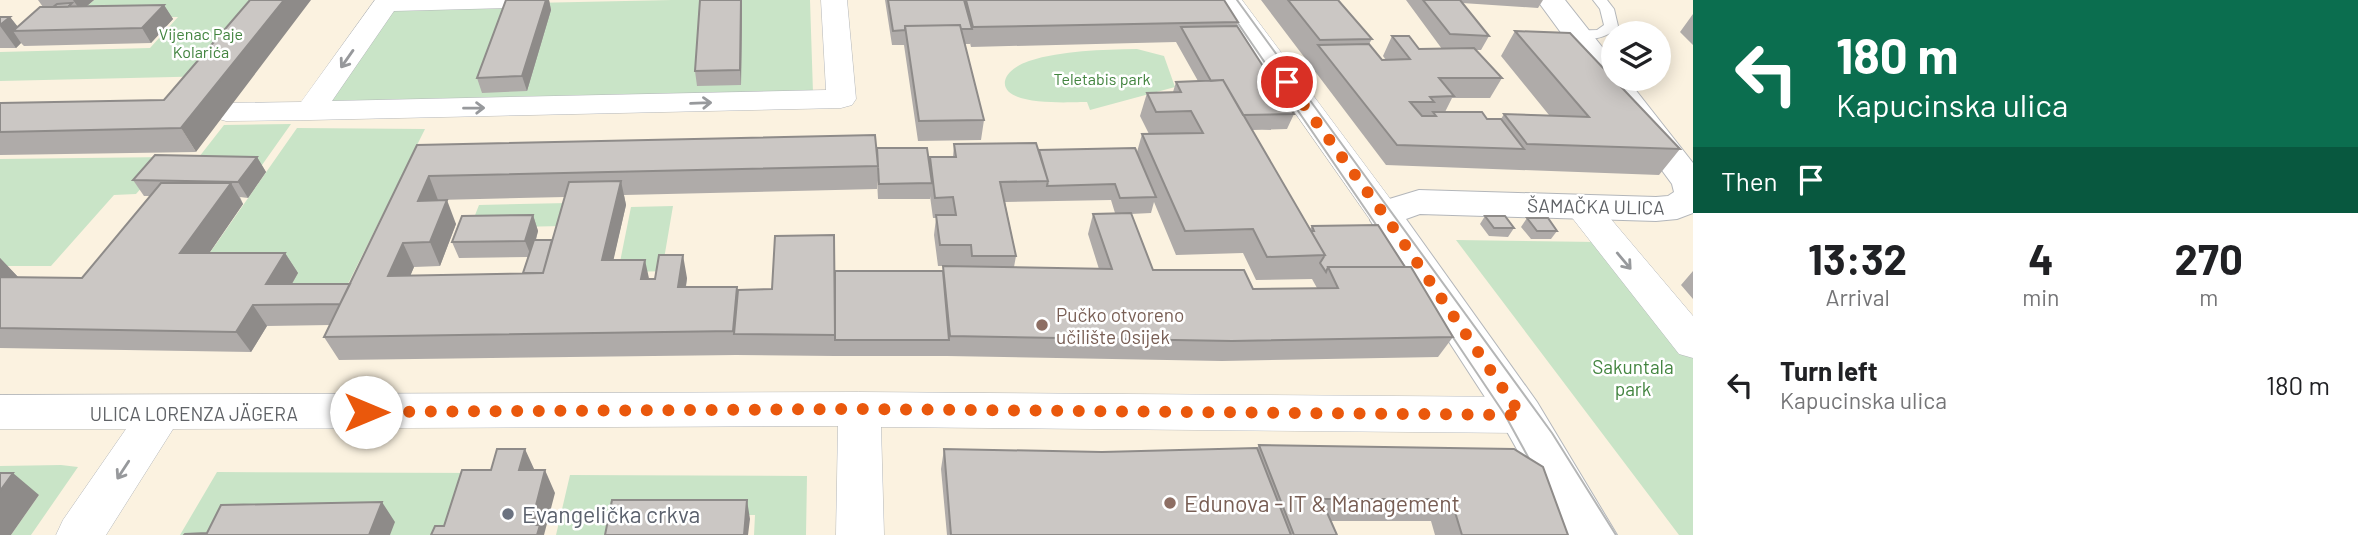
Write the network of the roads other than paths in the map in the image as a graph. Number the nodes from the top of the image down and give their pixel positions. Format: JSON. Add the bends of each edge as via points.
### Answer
{"nodes":[{"id":1,"x":507,"y":0,"type":"edge"},
{"id":2,"x":834,"y":0,"type":"edge"},
{"id":3,"x":1229,"y":0,"type":"edge"},
{"id":4,"x":1551,"y":0,"type":"edge"},
{"id":5,"x":1600,"y":0,"type":"edge"},
{"id":6,"x":1575,"y":34,"type":"junction"},
{"id":7,"x":310,"y":111,"type":"junction"},
{"id":8,"x":226,"y":112,"type":"dead end"},
{"id":9,"x":1581,"y":208,"type":"junction"},
{"id":10,"x":1388,"y":220,"type":"junction"},
{"id":11,"x":1693,"y":343,"type":"edge"},
{"id":12,"x":859,"y":409,"type":"junction"},
{"id":13,"x":0,"y":412,"type":"edge"},
{"id":14,"x":160,"y":413,"type":"junction"},
{"id":15,"x":1521,"y":415,"type":"junction"},
{"id":16,"x":80,"y":535,"type":"edge"},
{"id":17,"x":860,"y":535,"type":"edge"},
{"id":18,"x":1592,"y":535,"type":"edge"}],
"edges":[{"from":1,"to":7,"type":"street","one_way":true,"via":[[386,3]]},
{"from":7,"to":2,"type":"street","one_way":true,"via":[[841,99]]},
{"from":3,"to":10,"type":"street"},
{"from":4,"to":6,"type":"street","name":"ŠAMAČKA ULICA"},
{"from":5,"to":6,"type":"lane","via":[[1611,26],[1598,34]]},
{"from":6,"to":9,"type":"street","name":"ŠAMAČKA ULICA","via":[[1692,189],[1691,197],[1677,207]]},
{"from":7,"to":8,"type":"street"},
{"from":9,"to":10,"type":"street","name":"ŠAMAČKA ULICA","via":[[1419,202],[1389,211]]},
{"from":9,"to":11,"type":"street","one_way":true},
{"from":10,"to":15,"type":"street"},
{"from":12,"to":14,"type":"street","name":"ULICA LORENZA JÄGERA"},
{"from":12,"to":15,"type":"street","name":"ULICA LORENZA JÄGERA"},
{"from":12,"to":17,"type":"street"},
{"from":13,"to":14,"type":"street","name":"ULICA LORENZA JÄGERA"},
{"from":14,"to":16,"type":"street","one_way":true},
{"from":15,"to":18,"type":"street"}]}
